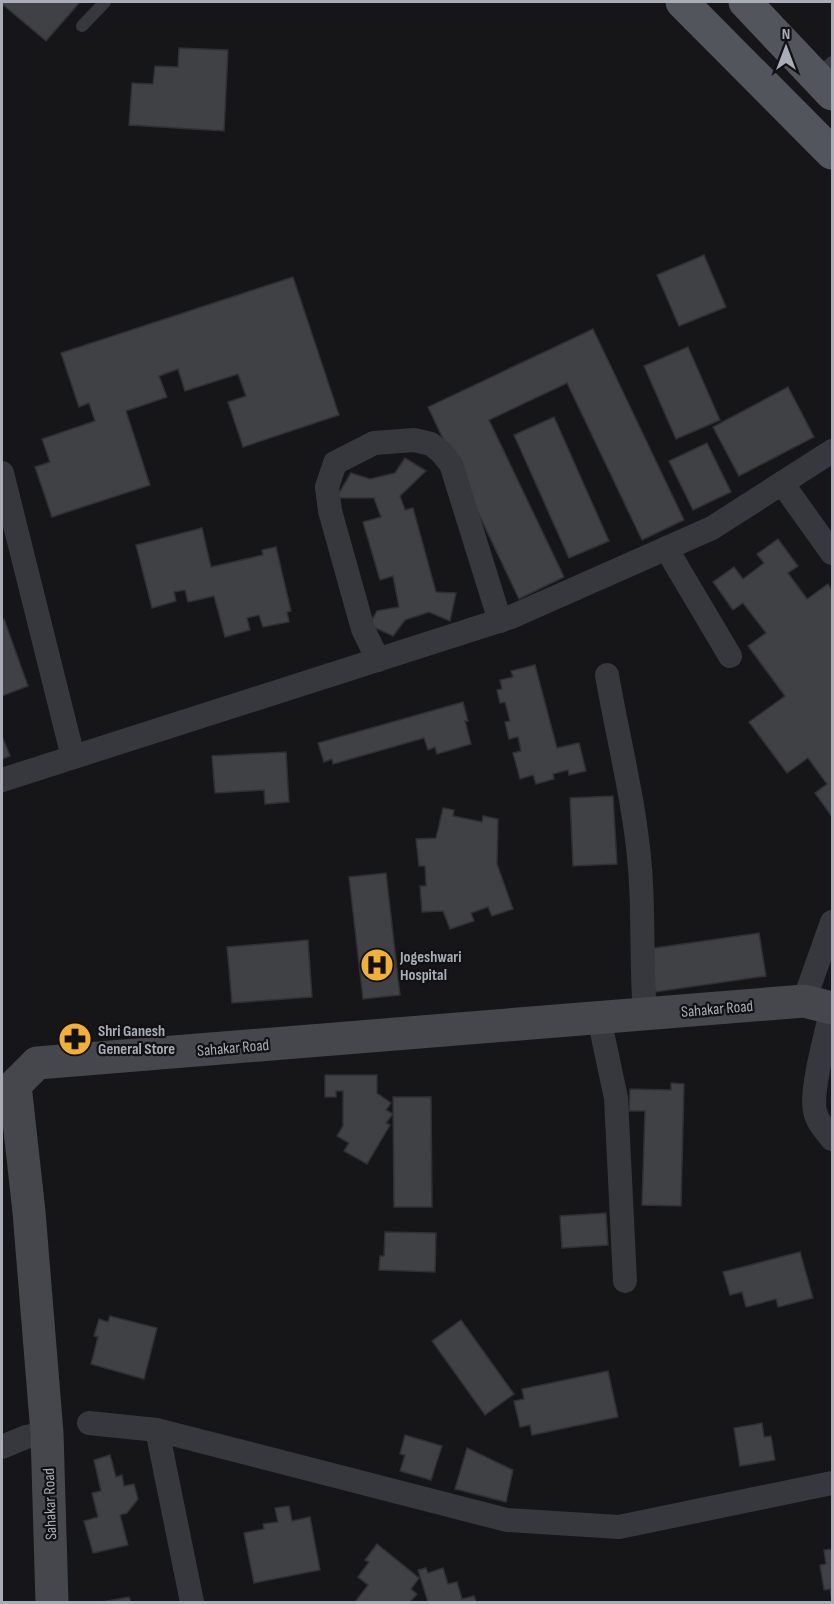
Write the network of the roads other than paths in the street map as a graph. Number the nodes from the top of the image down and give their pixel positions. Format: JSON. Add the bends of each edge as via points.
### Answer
{"nodes":[{"id":1,"x":105,"y":2,"type":"edge"},
{"id":2,"x":682,"y":2,"type":"edge"},
{"id":3,"x":745,"y":2,"type":"edge"},
{"id":4,"x":82,"y":26,"type":"dead end"},
{"id":5,"x":827,"y":78,"type":"edge"},
{"id":6,"x":832,"y":153,"type":"edge"},
{"id":7,"x":832,"y":451,"type":"edge"},
{"id":8,"x":2,"y":473,"type":"edge"},
{"id":9,"x":782,"y":483,"type":"junction"},
{"id":10,"x":666,"y":548,"type":"junction"},
{"id":11,"x":832,"y":553,"type":"edge"},
{"id":12,"x":500,"y":621,"type":"junction"},
{"id":13,"x":730,"y":656,"type":"dead end"},
{"id":14,"x":378,"y":660,"type":"junction"},
{"id":15,"x":607,"y":675,"type":"dead end"},
{"id":16,"x":73,"y":757,"type":"junction"},
{"id":17,"x":2,"y":780,"type":"edge"},
{"id":18,"x":832,"y":922,"type":"edge"},
{"id":19,"x":823,"y":1006,"type":"edge"},
{"id":20,"x":645,"y":1014,"type":"junction"},
{"id":21,"x":599,"y":1018,"type":"junction"},
{"id":22,"x":832,"y":1139,"type":"edge"},
{"id":23,"x":625,"y":1281,"type":"dead end"},
{"id":24,"x":89,"y":1423,"type":"dead end"},
{"id":25,"x":157,"y":1430,"type":"junction"},
{"id":26,"x":47,"y":1433,"type":"junction"},
{"id":27,"x":2,"y":1447,"type":"edge"},
{"id":28,"x":832,"y":1484,"type":"edge"},
{"id":29,"x":52,"y":1602,"type":"edge"},
{"id":30,"x":192,"y":1602,"type":"edge"}],
"edges":[{"from":1,"to":4,"type":"lane"},
{"from":2,"to":6,"type":"main road"},
{"from":3,"to":5,"type":"main road"},
{"from":7,"to":9,"type":"street"},
{"from":8,"to":16,"type":"street"},
{"from":9,"to":10,"type":"street","via":[[712,528]]},
{"from":9,"to":11,"type":"street"},
{"from":10,"to":12,"type":"street"},
{"from":10,"to":13,"type":"street"},
{"from":12,"to":14,"type":"street"},
{"from":12,"to":14,"type":"street","via":[[451,464],[431,444],[414,440],[374,442],[335,463],[327,488],[363,629]]},
{"from":14,"to":16,"type":"street"},
{"from":15,"to":20,"type":"street","via":[[640,867]]},
{"from":16,"to":17,"type":"street"},
{"from":18,"to":19,"type":"street"},
{"from":19,"to":20,"type":"street","name":"Sahakar Road"},
{"from":19,"to":22,"type":"street","via":[[814,1111]]},
{"from":20,"to":21,"type":"street","name":"Sahakar Road"},
{"from":21,"to":23,"type":"street","via":[[616,1098]]},
{"from":21,"to":26,"type":"street","name":"Sahakar Road","via":[[37,1063],[15,1085]]},
{"from":24,"to":25,"type":"street"},
{"from":25,"to":28,"type":"street","via":[[507,1520],[618,1527]]},
{"from":25,"to":30,"type":"street"},
{"from":26,"to":27,"type":"street"},
{"from":26,"to":29,"type":"street","name":"Sahakar Road"}]}
